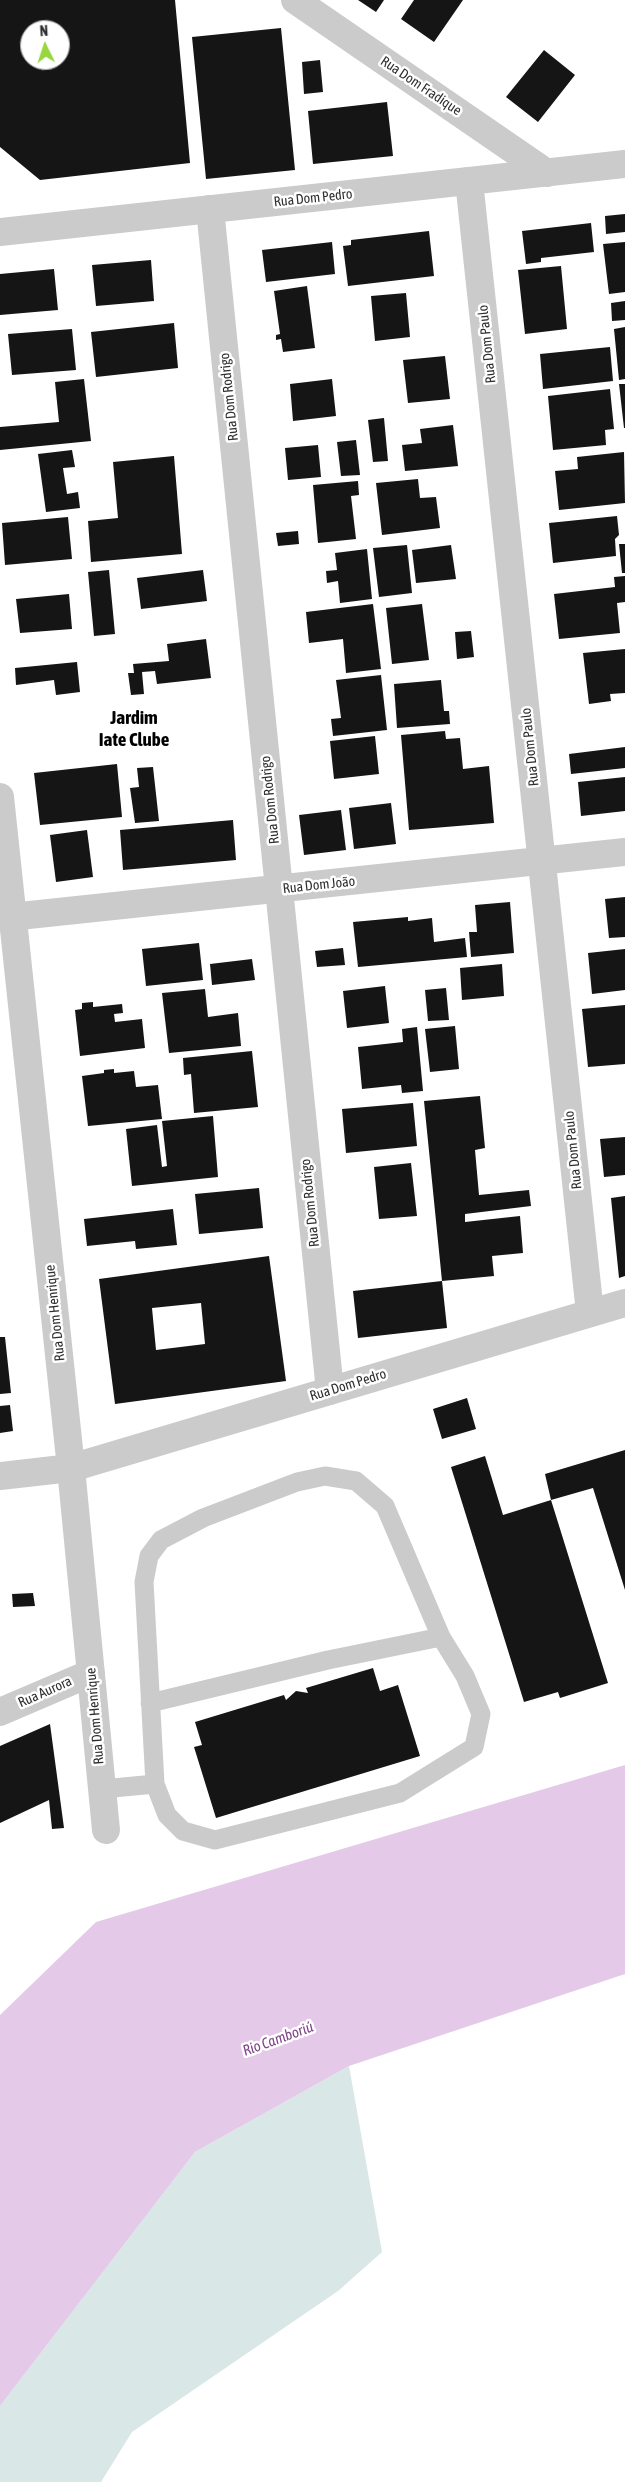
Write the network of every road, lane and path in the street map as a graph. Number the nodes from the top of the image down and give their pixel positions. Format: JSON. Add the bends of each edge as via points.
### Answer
{"nodes":[{"id":1,"x":295,"y":0,"type":"edge"},
{"id":2,"x":625,"y":164,"type":"edge"},
{"id":3,"x":547,"y":173,"type":"junction"},
{"id":4,"x":469,"y":181,"type":"junction"},
{"id":5,"x":210,"y":209,"type":"junction"},
{"id":6,"x":0,"y":232,"type":"edge"},
{"id":7,"x":0,"y":797,"type":"edge"},
{"id":8,"x":625,"y":852,"type":"edge"},
{"id":9,"x":542,"y":861,"type":"junction"},
{"id":10,"x":279,"y":889,"type":"junction"},
{"id":11,"x":6,"y":918,"type":"edge"},
{"id":12,"x":625,"y":1303,"type":"edge"},
{"id":13,"x":590,"y":1313,"type":"junction"},
{"id":14,"x":330,"y":1391,"type":"junction"},
{"id":15,"x":71,"y":1468,"type":"junction"},
{"id":16,"x":0,"y":1476,"type":"edge"},
{"id":17,"x":441,"y":1638,"type":"junction"},
{"id":18,"x":91,"y":1673,"type":"junction"},
{"id":19,"x":150,"y":1703,"type":"junction"},
{"id":20,"x":0,"y":1712,"type":"edge"},
{"id":21,"x":155,"y":1784,"type":"junction"},
{"id":22,"x":102,"y":1789,"type":"junction"},
{"id":23,"x":106,"y":1830,"type":"dead end"}],
"edges":[{"from":1,"to":3,"type":"street","name":"Rua Dom Fradique"},
{"from":2,"to":3,"type":"street","name":"Rua Dom Pedro"},
{"from":3,"to":4,"type":"street","name":"Rua Dom Pedro"},
{"from":4,"to":5,"type":"street","name":"Rua Dom Pedro"},
{"from":4,"to":9,"type":"street","name":"Rua Dom Paulo"},
{"from":5,"to":6,"type":"street","name":"Rua Dom Pedro"},
{"from":5,"to":10,"type":"street","name":"Rua Dom Rodrigo"},
{"from":7,"to":11,"type":"street","name":"Rua Dom Henrique"},
{"from":8,"to":9,"type":"street","name":"Rua Dom João"},
{"from":9,"to":10,"type":"street","name":"Rua Dom João"},
{"from":9,"to":13,"type":"street","name":"Rua Dom Paulo"},
{"from":10,"to":11,"type":"street","name":"Rua Dom João"},
{"from":10,"to":14,"type":"street","name":"Rua Dom Rodrigo"},
{"from":11,"to":15,"type":"street","name":"Rua Dom Henrique"},
{"from":12,"to":13,"type":"street","name":"Rua Dom Pedro"},
{"from":13,"to":14,"type":"street","name":"Rua Dom Pedro"},
{"from":14,"to":15,"type":"street","name":"Rua Dom Pedro"},
{"from":15,"to":16,"type":"street","name":"Rua Dom Pedro"},
{"from":15,"to":18,"type":"street","name":"Rua Dom Henrique"},
{"from":17,"to":19,"type":"lane","via":[[328,1660]]},
{"from":17,"to":19,"type":"lane","via":[[385,1506],[356,1481],[326,1476],[297,1482],[203,1518],[161,1540],[149,1556],[144,1582]]},
{"from":17,"to":21,"type":"lane","via":[[465,1676],[481,1714],[474,1747],[400,1793],[215,1840],[183,1831],[167,1815]]},
{"from":18,"to":20,"type":"street","name":"Rua Aurora"},
{"from":18,"to":22,"type":"street","name":"Rua Dom Henrique"},
{"from":19,"to":21,"type":"lane"},
{"from":21,"to":22,"type":"lane"},
{"from":22,"to":23,"type":"street","name":"Rua Dom Henrique"}]}
